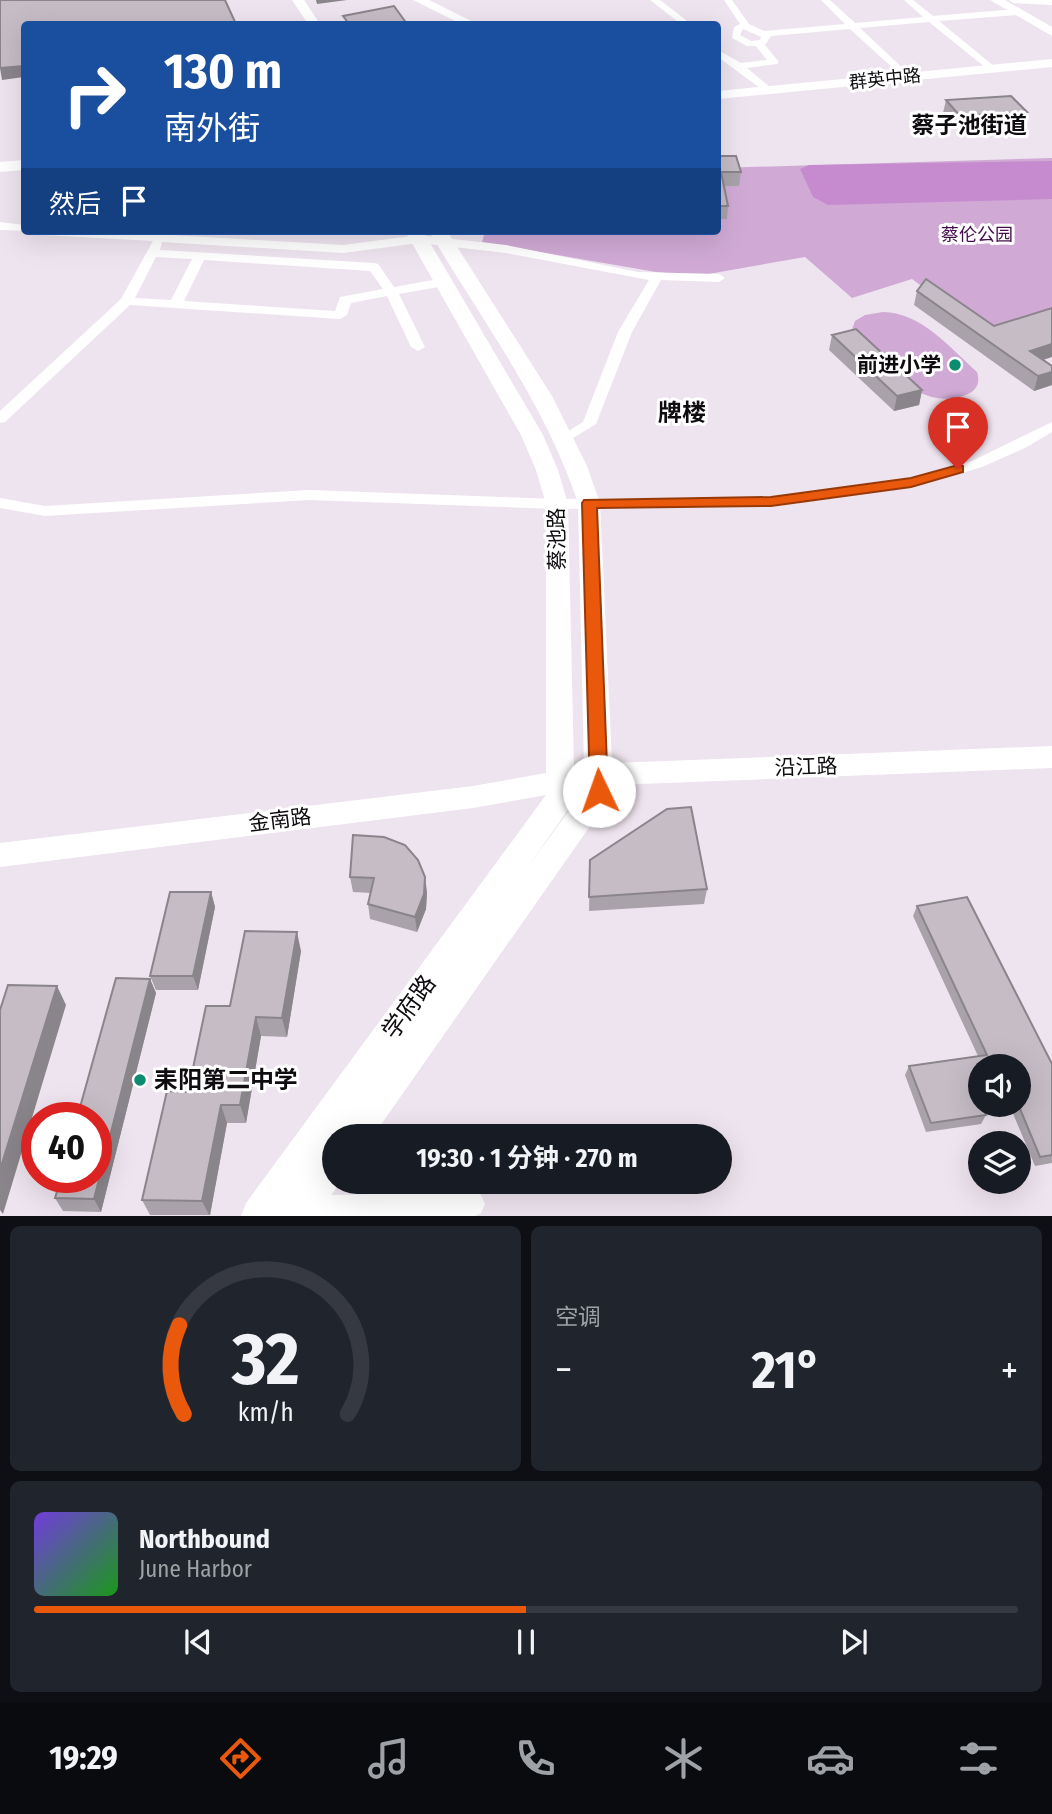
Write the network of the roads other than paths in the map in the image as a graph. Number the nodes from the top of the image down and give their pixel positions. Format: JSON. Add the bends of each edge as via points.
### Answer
{"nodes":[{"id":1,"x":298,"y":0,"type":"edge"},
{"id":2,"x":654,"y":0,"type":"edge"},
{"id":3,"x":728,"y":0,"type":"edge"},
{"id":4,"x":825,"y":0,"type":"edge"},
{"id":5,"x":908,"y":0,"type":"edge"},
{"id":6,"x":998,"y":0,"type":"edge"},
{"id":7,"x":429,"y":2,"type":"edge"},
{"id":8,"x":1052,"y":2,"type":"edge"},
{"id":9,"x":1015,"y":6,"type":"edge"},
{"id":10,"x":931,"y":19,"type":"junction"},
{"id":11,"x":312,"y":21,"type":"edge"},
{"id":12,"x":464,"y":21,"type":"edge"},
{"id":13,"x":682,"y":21,"type":"edge"},
{"id":14,"x":851,"y":25,"type":"junction"},
{"id":15,"x":746,"y":26,"type":"junction"},
{"id":16,"x":1052,"y":31,"type":"edge"},
{"id":17,"x":761,"y":39,"type":"junction"},
{"id":18,"x":721,"y":55,"type":"edge"},
{"id":19,"x":1052,"y":61,"type":"edge"},
{"id":20,"x":739,"y":66,"type":"junction"},
{"id":21,"x":989,"y":67,"type":"junction"},
{"id":22,"x":904,"y":75,"type":"junction"},
{"id":23,"x":765,"y":88,"type":"junction"},
{"id":24,"x":721,"y":90,"type":"edge"},
{"id":25,"x":721,"y":95,"type":"edge"},
{"id":26,"x":21,"y":159,"type":"edge"},
{"id":27,"x":0,"y":162,"type":"edge"},
{"id":28,"x":21,"y":165,"type":"edge"},
{"id":29,"x":0,"y":167,"type":"edge"},
{"id":30,"x":0,"y":226,"type":"edge"},
{"id":31,"x":21,"y":229,"type":"edge"},
{"id":32,"x":100,"y":235,"type":"edge"},
{"id":33,"x":429,"y":236,"type":"edge"},
{"id":34,"x":159,"y":239,"type":"junction"},
{"id":35,"x":331,"y":248,"type":"junction"},
{"id":36,"x":153,"y":253,"type":"junction"},
{"id":37,"x":200,"y":256,"type":"junction"},
{"id":38,"x":328,"y":265,"type":"junction"},
{"id":39,"x":657,"y":277,"type":"junction"},
{"id":40,"x":719,"y":278,"type":"dead end"},
{"id":41,"x":443,"y":282,"type":"junction"},
{"id":42,"x":391,"y":292,"type":"junction"},
{"id":43,"x":127,"y":301,"type":"junction"},
{"id":44,"x":176,"y":304,"type":"junction"},
{"id":45,"x":418,"y":347,"type":"dead end"},
{"id":46,"x":0,"y":419,"type":"edge"},
{"id":47,"x":1052,"y":426,"type":"edge"},
{"id":48,"x":565,"y":438,"type":"junction"},
{"id":49,"x":0,"y":503,"type":"edge"},
{"id":50,"x":589,"y":503,"type":"junction"},
{"id":51,"x":557,"y":504,"type":"junction"},
{"id":52,"x":1052,"y":757,"type":"edge"},
{"id":53,"x":1052,"y":767,"type":"edge"},
{"id":54,"x":598,"y":783,"type":"junction"},
{"id":55,"x":560,"y":790,"type":"junction"},
{"id":56,"x":0,"y":855,"type":"edge"},
{"id":57,"x":0,"y":864,"type":"edge"},
{"id":58,"x":360,"y":1124,"type":"edge"},
{"id":59,"x":322,"y":1177,"type":"edge"},
{"id":60,"x":472,"y":1204,"type":"dead end"},
{"id":61,"x":297,"y":1212,"type":"edge"},
{"id":62,"x":259,"y":1216,"type":"edge"}],
"edges":[{"from":1,"to":11,"type":"street"},
{"from":2,"to":13,"type":"street"},
{"from":3,"to":15,"type":"street"},
{"from":4,"to":14,"type":"street"},
{"from":5,"to":10,"type":"street"},
{"from":6,"to":9,"type":"street"},
{"from":6,"to":16,"type":"street"},
{"from":7,"to":12,"type":"street"},
{"from":8,"to":9,"type":"street"},
{"from":9,"to":10,"type":"street"},
{"from":9,"to":16,"type":"street"},
{"from":10,"to":14,"type":"street"},
{"from":10,"to":21,"type":"street"},
{"from":14,"to":17,"type":"street"},
{"from":14,"to":22,"type":"street"},
{"from":15,"to":17,"type":"street"},
{"from":15,"to":17,"type":"street","via":[[739,27],[735,36],[742,41]]},
{"from":17,"to":20,"type":"street","via":[[774,62]]},
{"from":18,"to":20,"type":"street"},
{"from":19,"to":21,"type":"street","name":"群英中路"},
{"from":20,"to":23,"type":"street"},
{"from":21,"to":22,"type":"street","name":"群英中路"},
{"from":22,"to":23,"type":"street","name":"群英中路"},
{"from":23,"to":24,"type":"street","name":"群英中路"},
{"from":23,"to":25,"type":"street","name":"群英中路"},
{"from":26,"to":27,"type":"street"},
{"from":28,"to":29,"type":"street"},
{"from":30,"to":31,"type":"street"},
{"from":32,"to":34,"type":"street"},
{"from":33,"to":35,"type":"street"},
{"from":33,"to":39,"type":"street"},
{"from":33,"to":41,"type":"street","name":"蔡池路"},
{"from":33,"to":48,"type":"street","name":"蔡池路"},
{"from":34,"to":35,"type":"street"},
{"from":34,"to":36,"type":"street"},
{"from":35,"to":38,"type":"street"},
{"from":36,"to":37,"type":"street"},
{"from":36,"to":43,"type":"street"},
{"from":37,"to":38,"type":"street"},
{"from":37,"to":44,"type":"street"},
{"from":38,"to":42,"type":"street","via":[[374,267]]},
{"from":39,"to":40,"type":"street"},
{"from":39,"to":48,"type":"street","via":[[625,332],[589,424]]},
{"from":41,"to":42,"type":"street"},
{"from":41,"to":51,"type":"street","name":"蔡池路","via":[[532,435]]},
{"from":42,"to":44,"type":"street","via":[[345,300],[340,315]]},
{"from":42,"to":45,"type":"street"},
{"from":43,"to":44,"type":"street"},
{"from":43,"to":46,"type":"street"},
{"from":47,"to":50,"type":"street","via":[[977,464],[911,482],[771,502]]},
{"from":48,"to":50,"type":"street","name":"蔡池路"},
{"from":49,"to":51,"type":"street","via":[[45,511],[309,495]]},
{"from":50,"to":51,"type":"street"},
{"from":50,"to":54,"type":"street","name":"蔡池路"},
{"from":51,"to":55,"type":"street","name":"蔡池路"},
{"from":52,"to":54,"type":"street","name":"沿江路"},
{"from":53,"to":54,"type":"street","name":"沿江路"},
{"from":54,"to":55,"type":"street"},
{"from":54,"to":58,"type":"street","name":"学府路"},
{"from":55,"to":56,"type":"street","name":"金南路"},
{"from":55,"to":57,"type":"street","name":"金南路"},
{"from":55,"to":62,"type":"street","name":"学府路"},
{"from":59,"to":61,"type":"street"},
{"from":60,"to":61,"type":"street"}]}
